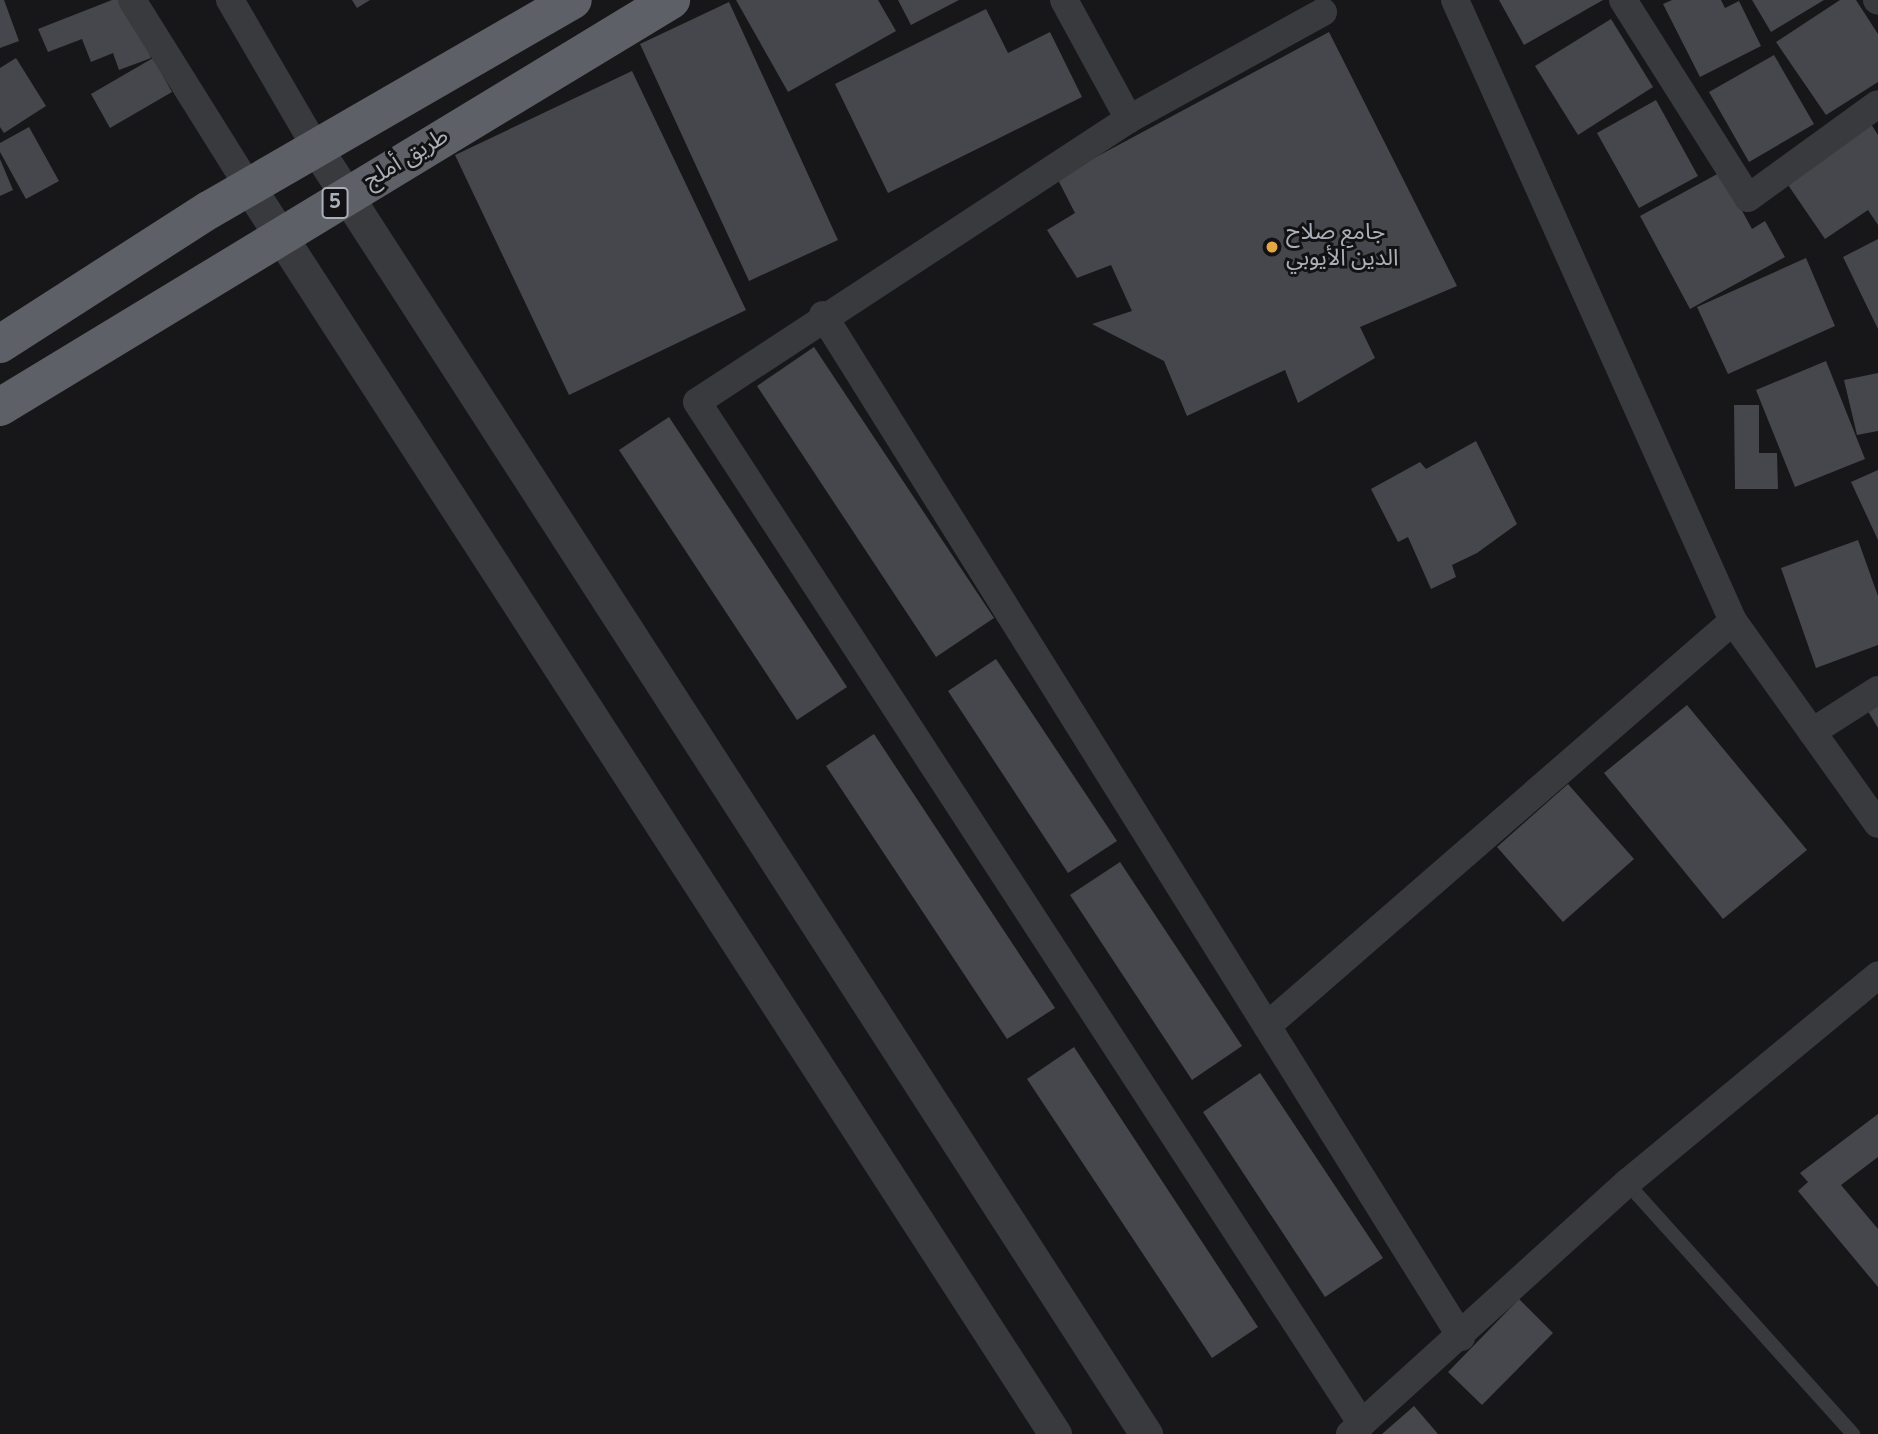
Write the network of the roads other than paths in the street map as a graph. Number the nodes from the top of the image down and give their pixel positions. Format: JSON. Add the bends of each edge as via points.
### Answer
{"nodes":[{"id":1,"x":132,"y":0,"type":"edge"},
{"id":2,"x":229,"y":0,"type":"edge"},
{"id":3,"x":573,"y":0,"type":"edge"},
{"id":4,"x":671,"y":0,"type":"edge"},
{"id":5,"x":1064,"y":0,"type":"edge"},
{"id":6,"x":1455,"y":0,"type":"edge"},
{"id":7,"x":1623,"y":0,"type":"edge"},
{"id":8,"x":1323,"y":12,"type":"dead end"},
{"id":9,"x":1878,"y":104,"type":"edge"},
{"id":10,"x":1129,"y":119,"type":"junction"},
{"id":11,"x":316,"y":148,"type":"junction"},
{"id":12,"x":249,"y":187,"type":"junction"},
{"id":13,"x":347,"y":195,"type":"junction"},
{"id":14,"x":280,"y":235,"type":"junction"},
{"id":15,"x":824,"y":315,"type":"junction"},
{"id":16,"x":0,"y":344,"type":"edge"},
{"id":17,"x":0,"y":407,"type":"edge"},
{"id":18,"x":1733,"y":621,"type":"junction"},
{"id":19,"x":1878,"y":690,"type":"edge"},
{"id":20,"x":1812,"y":732,"type":"junction"},
{"id":21,"x":1878,"y":824,"type":"edge"},
{"id":22,"x":1878,"y":975,"type":"edge"},
{"id":23,"x":1267,"y":1026,"type":"junction"},
{"id":24,"x":1627,"y":1183,"type":"junction"},
{"id":25,"x":1461,"y":1337,"type":"junction"},
{"id":26,"x":1356,"y":1429,"type":"edge"},
{"id":27,"x":1055,"y":1434,"type":"edge"},
{"id":28,"x":1146,"y":1434,"type":"edge"},
{"id":29,"x":1853,"y":1434,"type":"edge"}],
"edges":[{"from":1,"to":12,"type":"street"},
{"from":2,"to":11,"type":"street"},
{"from":3,"to":11,"type":"highway"},
{"from":4,"to":13,"type":"highway","name":"طريق أملج","number":"5"},
{"from":5,"to":10,"type":"street"},
{"from":6,"to":18,"type":"street"},
{"from":7,"to":9,"type":"street","via":[[1748,198]]},
{"from":8,"to":10,"type":"street"},
{"from":10,"to":15,"type":"street"},
{"from":11,"to":12,"type":"highway"},
{"from":11,"to":13,"type":"street"},
{"from":12,"to":14,"type":"street"},
{"from":12,"to":16,"type":"highway"},
{"from":13,"to":14,"type":"highway","name":"طريق أملج","number":"5"},
{"from":13,"to":28,"type":"street"},
{"from":14,"to":17,"type":"highway","name":"طريق أملج","number":"5"},
{"from":14,"to":27,"type":"street"},
{"from":15,"to":23,"type":"street"},
{"from":15,"to":26,"type":"street","via":[[697,402]]},
{"from":18,"to":20,"type":"street"},
{"from":18,"to":23,"type":"street"},
{"from":19,"to":20,"type":"street"},
{"from":20,"to":21,"type":"street"},
{"from":22,"to":24,"type":"street"},
{"from":23,"to":25,"type":"street"},
{"from":24,"to":25,"type":"street"},
{"from":24,"to":29,"type":"lane"},
{"from":25,"to":26,"type":"street"}]}
